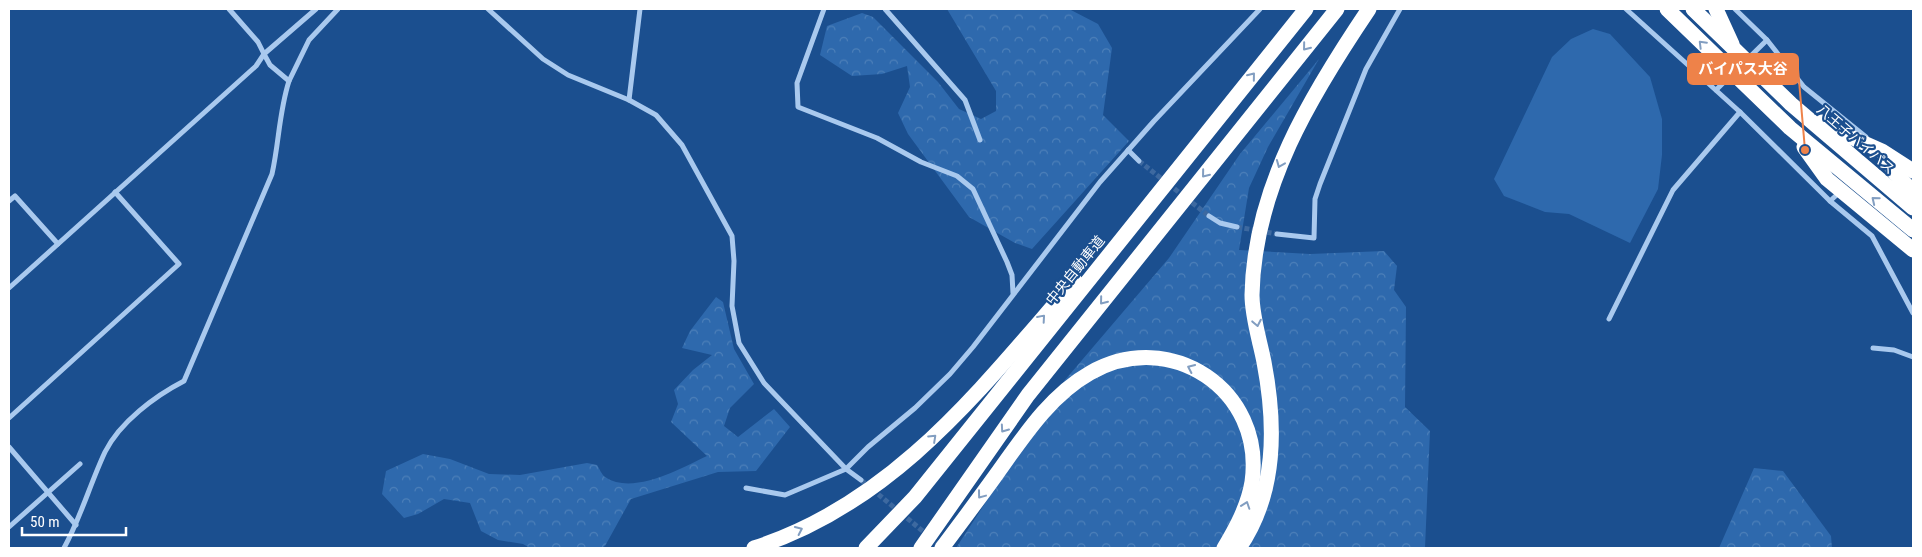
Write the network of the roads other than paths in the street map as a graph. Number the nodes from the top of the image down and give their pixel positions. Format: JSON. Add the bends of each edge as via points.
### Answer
{"nodes":[{"id":1,"x":229,"y":9,"type":"edge"},
{"id":2,"x":316,"y":9,"type":"edge"},
{"id":3,"x":338,"y":9,"type":"edge"},
{"id":4,"x":488,"y":9,"type":"edge"},
{"id":5,"x":640,"y":9,"type":"edge"},
{"id":6,"x":824,"y":9,"type":"edge"},
{"id":7,"x":885,"y":9,"type":"edge"},
{"id":8,"x":1260,"y":9,"type":"edge"},
{"id":9,"x":1306,"y":9,"type":"edge"},
{"id":10,"x":1337,"y":9,"type":"edge"},
{"id":11,"x":1369,"y":9,"type":"edge"},
{"id":12,"x":1400,"y":9,"type":"edge"},
{"id":13,"x":1626,"y":9,"type":"edge"},
{"id":14,"x":1667,"y":9,"type":"edge"},
{"id":15,"x":1693,"y":9,"type":"edge"},
{"id":16,"x":1716,"y":9,"type":"edge"},
{"id":17,"x":1735,"y":9,"type":"edge"},
{"id":18,"x":1766,"y":40,"type":"junction"},
{"id":19,"x":1735,"y":50,"type":"junction"},
{"id":20,"x":264,"y":54,"type":"junction"},
{"id":21,"x":289,"y":81,"type":"junction"},
{"id":22,"x":1716,"y":90,"type":"junction"},
{"id":23,"x":629,"y":100,"type":"junction"},
{"id":24,"x":1790,"y":104,"type":"junction"},
{"id":25,"x":1740,"y":112,"type":"junction"},
{"id":26,"x":1221,"y":113,"type":"junction"},
{"id":27,"x":1790,"y":128,"type":"junction"},
{"id":28,"x":980,"y":140,"type":"dead end"},
{"id":29,"x":1128,"y":150,"type":"junction"},
{"id":30,"x":1882,"y":151,"type":"junction"},
{"id":31,"x":1139,"y":161,"type":"tunnel mouth"},
{"id":32,"x":1913,"y":171,"type":"edge"},
{"id":33,"x":115,"y":192,"type":"junction"},
{"id":34,"x":1913,"y":192,"type":"edge"},
{"id":35,"x":1835,"y":196,"type":"junction"},
{"id":36,"x":9,"y":202,"type":"edge"},
{"id":37,"x":1913,"y":208,"type":"edge"},
{"id":38,"x":1209,"y":216,"type":"tunnel mouth"},
{"id":39,"x":1237,"y":227,"type":"tunnel mouth"},
{"id":40,"x":1913,"y":230,"type":"edge"},
{"id":41,"x":1276,"y":234,"type":"tunnel mouth"},
{"id":42,"x":58,"y":244,"type":"junction"},
{"id":43,"x":1913,"y":250,"type":"edge"},
{"id":44,"x":9,"y":288,"type":"edge"},
{"id":45,"x":1013,"y":293,"type":"junction"},
{"id":46,"x":1913,"y":313,"type":"edge"},
{"id":47,"x":1609,"y":319,"type":"dead end"},
{"id":48,"x":1873,"y":348,"type":"dead end"},
{"id":49,"x":1913,"y":356,"type":"edge"},
{"id":50,"x":9,"y":418,"type":"edge"},
{"id":51,"x":9,"y":447,"type":"edge"},
{"id":52,"x":80,"y":464,"type":"dead end"},
{"id":53,"x":846,"y":469,"type":"junction"},
{"id":54,"x":861,"y":480,"type":"tunnel mouth"},
{"id":55,"x":746,"y":488,"type":"dead end"},
{"id":56,"x":47,"y":493,"type":"junction"},
{"id":57,"x":76,"y":525,"type":"junction"},
{"id":58,"x":890,"y":525,"type":"junction"},
{"id":59,"x":9,"y":527,"type":"edge"},
{"id":60,"x":64,"y":548,"type":"edge"},
{"id":61,"x":754,"y":548,"type":"edge"},
{"id":62,"x":866,"y":548,"type":"edge"},
{"id":63,"x":872,"y":548,"type":"edge"},
{"id":64,"x":921,"y":548,"type":"edge"},
{"id":65,"x":942,"y":548,"type":"edge"},
{"id":66,"x":1224,"y":548,"type":"edge"},
{"id":67,"x":1239,"y":548,"type":"edge"}],
"edges":[{"from":1,"to":20,"type":"street","via":[[258,42]]},
{"from":2,"to":20,"type":"street"},
{"from":3,"to":21,"type":"street","via":[[309,40]]},
{"from":4,"to":23,"type":"street","via":[[543,59],[568,75]]},
{"from":5,"to":23,"type":"street"},
{"from":6,"to":45,"type":"street","via":[[797,83],[798,107],[877,138],[921,162],[957,176],[973,189],[1007,262]]},
{"from":7,"to":28,"type":"street","via":[[965,100]]},
{"from":8,"to":29,"type":"street"},
{"from":26,"to":9,"type":"highway","name":"中央自動車道","one_way":true},
{"from":10,"to":64,"type":"highway","one_way":true,"via":[[1028,395]]},
{"from":11,"to":67,"type":"highway","one_way":true,"via":[[1300,120],[1268,198],[1256,255],[1252,297],[1272,417],[1272,451],[1262,502]]},
{"from":12,"to":41,"type":"street","via":[[1366,69],[1315,199],[1314,238]]},
{"from":13,"to":22,"type":"street"},
{"from":27,"to":14,"type":"highway","one_way":true},
{"from":15,"to":19,"type":"highway","name":"八王子バイパス"},
{"from":16,"to":19,"type":"highway"},
{"from":17,"to":18,"type":"street"},
{"from":18,"to":22,"type":"street"},
{"from":18,"to":30,"type":"street","via":[[1809,92]]},
{"from":19,"to":24,"type":"highway","name":"八王子バイパス"},
{"from":20,"to":21,"type":"street","via":[[270,65]]},
{"from":20,"to":33,"type":"street","via":[[256,66]]},
{"from":21,"to":57,"type":"street","via":[[279,118],[278,148],[272,174],[184,380],[121,428],[106,451]]},
{"from":22,"to":25,"type":"street"},
{"from":23,"to":53,"type":"street","via":[[656,115],[682,145],[732,236],[732,306],[739,343],[764,383]]},
{"from":24,"to":30,"type":"highway","via":[[1837,132]]},
{"from":24,"to":37,"type":"highway","name":"八王子バイパス"},
{"from":25,"to":35,"type":"street"},
{"from":25,"to":47,"type":"street","via":[[1672,190]]},
{"from":26,"to":58,"type":"highway","name":"中央自動車道"},
{"from":61,"to":26,"type":"highway","one_way":true,"via":[[846,505],[933,438],[988,382]]},
{"from":27,"to":35,"type":"highway","via":[[1827,179]]},
{"from":40,"to":27,"type":"highway","one_way":true},
{"from":29,"to":31,"type":"street"},
{"from":29,"to":45,"type":"street"},
{"from":30,"to":32,"type":"highway"},
{"from":30,"to":34,"type":"highway"},
{"from":33,"to":42,"type":"street"},
{"from":33,"to":50,"type":"street","via":[[179,264]]},
{"from":35,"to":43,"type":"highway"},
{"from":35,"to":46,"type":"street","via":[[1872,236]]},
{"from":36,"to":42,"type":"street","via":[[15,196]]},
{"from":38,"to":39,"type":"street"},
{"from":42,"to":44,"type":"street"},
{"from":45,"to":53,"type":"street","via":[[950,374]]},
{"from":48,"to":49,"type":"street"},
{"from":51,"to":56,"type":"street"},
{"from":52,"to":56,"type":"street"},
{"from":53,"to":54,"type":"street"},
{"from":53,"to":55,"type":"street","via":[[785,495]]},
{"from":56,"to":57,"type":"street"},
{"from":56,"to":59,"type":"street"},
{"from":57,"to":60,"type":"street"},
{"from":58,"to":62,"type":"highway","name":"中央自動車道"},
{"from":58,"to":63,"type":"highway"},
{"from":66,"to":65,"type":"highway","one_way":true,"via":[[1246,506],[1252,482],[1253,460],[1242,414],[1219,385],[1204,374],[1152,357],[1109,364],[1089,373],[1056,400],[1031,428]]}]}
